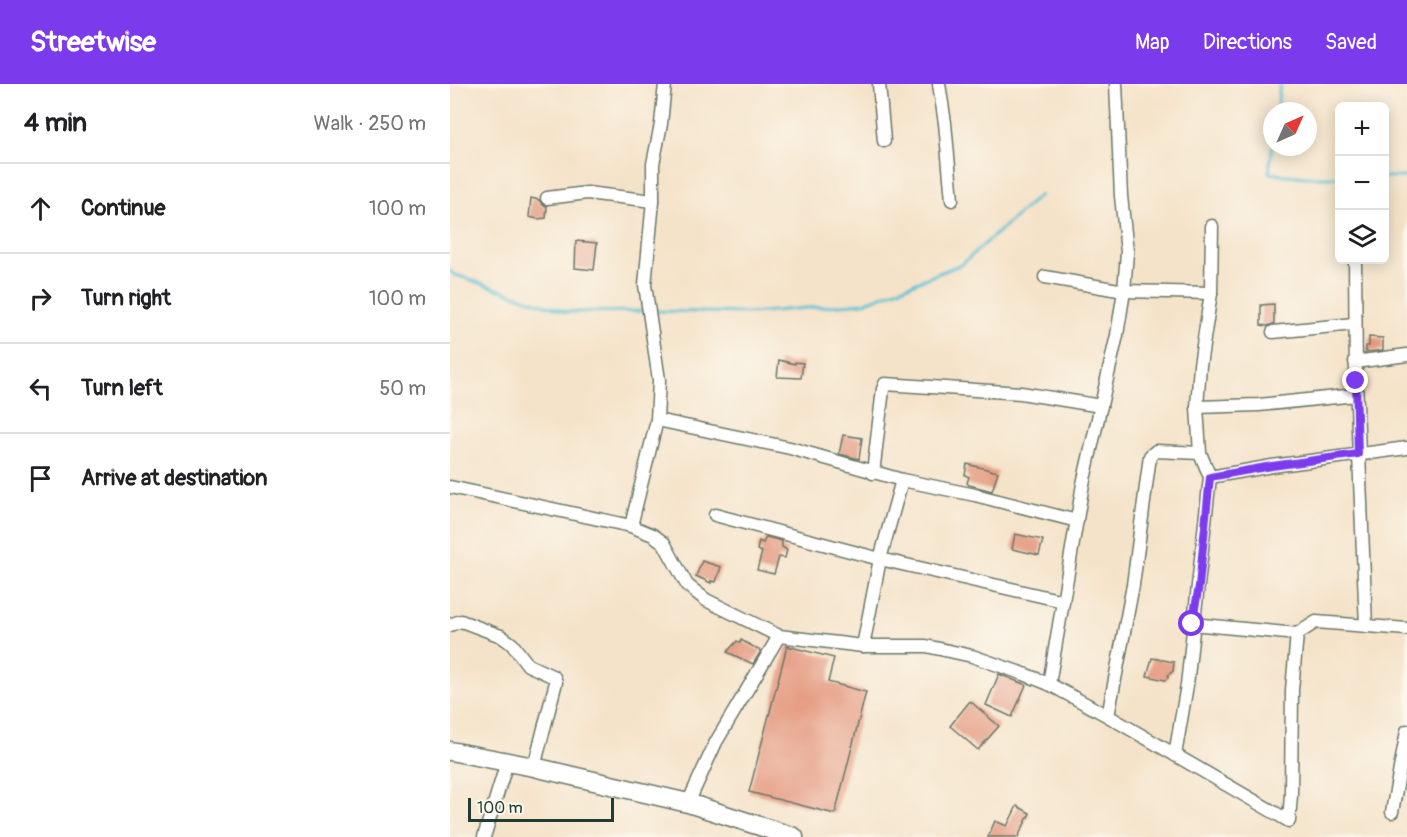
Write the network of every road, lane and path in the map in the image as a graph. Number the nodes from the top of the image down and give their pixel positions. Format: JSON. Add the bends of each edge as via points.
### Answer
{"nodes":[{"id":1,"x":665,"y":84,"type":"edge"},
{"id":2,"x":879,"y":84,"type":"edge"},
{"id":3,"x":939,"y":84,"type":"edge"},
{"id":4,"x":1116,"y":84,"type":"edge"},
{"id":5,"x":884,"y":141,"type":"dead end"},
{"id":6,"x":547,"y":198,"type":"dead end"},
{"id":7,"x":952,"y":200,"type":"dead end"},
{"id":8,"x":653,"y":201,"type":"junction"},
{"id":9,"x":1212,"y":226,"type":"dead end"},
{"id":10,"x":1354,"y":264,"type":"edge"},
{"id":11,"x":1045,"y":277,"type":"dead end"},
{"id":12,"x":1124,"y":291,"type":"junction"},
{"id":13,"x":1211,"y":293,"type":"junction"},
{"id":14,"x":1354,"y":324,"type":"junction"},
{"id":15,"x":1273,"y":332,"type":"dead end"},
{"id":16,"x":1407,"y":355,"type":"edge"},
{"id":17,"x":1355,"y":362,"type":"junction"},
{"id":18,"x":1356,"y":395,"type":"junction"},
{"id":19,"x":1101,"y":406,"type":"junction"},
{"id":20,"x":1197,"y":407,"type":"junction"},
{"id":21,"x":657,"y":420,"type":"junction"},
{"id":22,"x":1407,"y":448,"type":"edge"},
{"id":23,"x":1200,"y":453,"type":"junction"},
{"id":24,"x":1358,"y":454,"type":"junction"},
{"id":25,"x":873,"y":473,"type":"junction"},
{"id":26,"x":1210,"y":477,"type":"junction"},
{"id":27,"x":902,"y":480,"type":"junction"},
{"id":28,"x":450,"y":487,"type":"edge"},
{"id":29,"x":715,"y":515,"type":"dead end"},
{"id":30,"x":1077,"y":521,"type":"junction"},
{"id":31,"x":631,"y":526,"type":"junction"},
{"id":32,"x":880,"y":559,"type":"junction"},
{"id":33,"x":1063,"y":601,"type":"junction"},
{"id":34,"x":1192,"y":624,"type":"junction"},
{"id":35,"x":450,"y":625,"type":"edge"},
{"id":36,"x":1366,"y":626,"type":"junction"},
{"id":37,"x":1407,"y":629,"type":"edge"},
{"id":38,"x":1297,"y":634,"type":"junction"},
{"id":39,"x":779,"y":636,"type":"junction"},
{"id":40,"x":863,"y":646,"type":"junction"},
{"id":41,"x":1049,"y":684,"type":"junction"},
{"id":42,"x":1108,"y":716,"type":"junction"},
{"id":43,"x":1407,"y":731,"type":"edge"},
{"id":44,"x":450,"y":751,"type":"edge"},
{"id":45,"x":1175,"y":755,"type":"junction"},
{"id":46,"x":507,"y":762,"type":"junction"},
{"id":47,"x":534,"y":767,"type":"junction"},
{"id":48,"x":688,"y":803,"type":"junction"},
{"id":49,"x":1392,"y":812,"type":"dead end"},
{"id":50,"x":484,"y":837,"type":"edge"},
{"id":51,"x":794,"y":837,"type":"edge"}],
"edges":[{"from":1,"to":8,"type":"street","via":[[653,164]]},
{"from":2,"to":5,"type":"street"},
{"from":3,"to":7,"type":"street"},
{"from":4,"to":12,"type":"street","via":[[1127,252]]},
{"from":6,"to":8,"type":"street","via":[[587,193]]},
{"from":8,"to":21,"type":"street","via":[[645,285],[658,380]]},
{"from":9,"to":13,"type":"street"},
{"from":10,"to":14,"type":"street"},
{"from":11,"to":12,"type":"street"},
{"from":12,"to":13,"type":"street"},
{"from":12,"to":19,"type":"street"},
{"from":13,"to":20,"type":"street"},
{"from":14,"to":15,"type":"street"},
{"from":14,"to":17,"type":"street"},
{"from":16,"to":17,"type":"street"},
{"from":17,"to":18,"type":"street"},
{"from":18,"to":20,"type":"street"},
{"from":18,"to":24,"type":"street"},
{"from":19,"to":25,"type":"street","via":[[1021,393],[885,384]]},
{"from":19,"to":30,"type":"street"},
{"from":20,"to":23,"type":"street"},
{"from":21,"to":25,"type":"street","via":[[790,448]]},
{"from":21,"to":31,"type":"street"},
{"from":22,"to":24,"type":"street"},
{"from":23,"to":26,"type":"street"},
{"from":23,"to":42,"type":"street","via":[[1156,451],[1150,456]]},
{"from":24,"to":26,"type":"street"},
{"from":24,"to":36,"type":"street"},
{"from":25,"to":27,"type":"street"},
{"from":26,"to":34,"type":"street"},
{"from":27,"to":30,"type":"street"},
{"from":27,"to":32,"type":"street"},
{"from":28,"to":31,"type":"street"},
{"from":29,"to":32,"type":"street"},
{"from":30,"to":33,"type":"street"},
{"from":31,"to":39,"type":"street","via":[[664,543],[687,585],[706,600]]},
{"from":32,"to":33,"type":"street"},
{"from":32,"to":40,"type":"street"},
{"from":33,"to":41,"type":"street"},
{"from":34,"to":38,"type":"street"},
{"from":34,"to":45,"type":"street","via":[[1187,686]]},
{"from":35,"to":47,"type":"street","via":[[461,621],[501,636],[528,665],[554,677],[556,682]]},
{"from":36,"to":37,"type":"street"},
{"from":36,"to":38,"type":"street","via":[[1316,622]]},
{"from":38,"to":45,"type":"street","via":[[1289,821]]},
{"from":39,"to":40,"type":"street"},
{"from":39,"to":48,"type":"street","via":[[716,742]]},
{"from":40,"to":41,"type":"street","via":[[926,646],[972,656]]},
{"from":41,"to":42,"type":"street"},
{"from":42,"to":45,"type":"street"},
{"from":43,"to":49,"type":"street"},
{"from":44,"to":46,"type":"main road"},
{"from":46,"to":47,"type":"main road"},
{"from":46,"to":50,"type":"street"},
{"from":47,"to":48,"type":"main road"},
{"from":48,"to":51,"type":"main road"}]}
